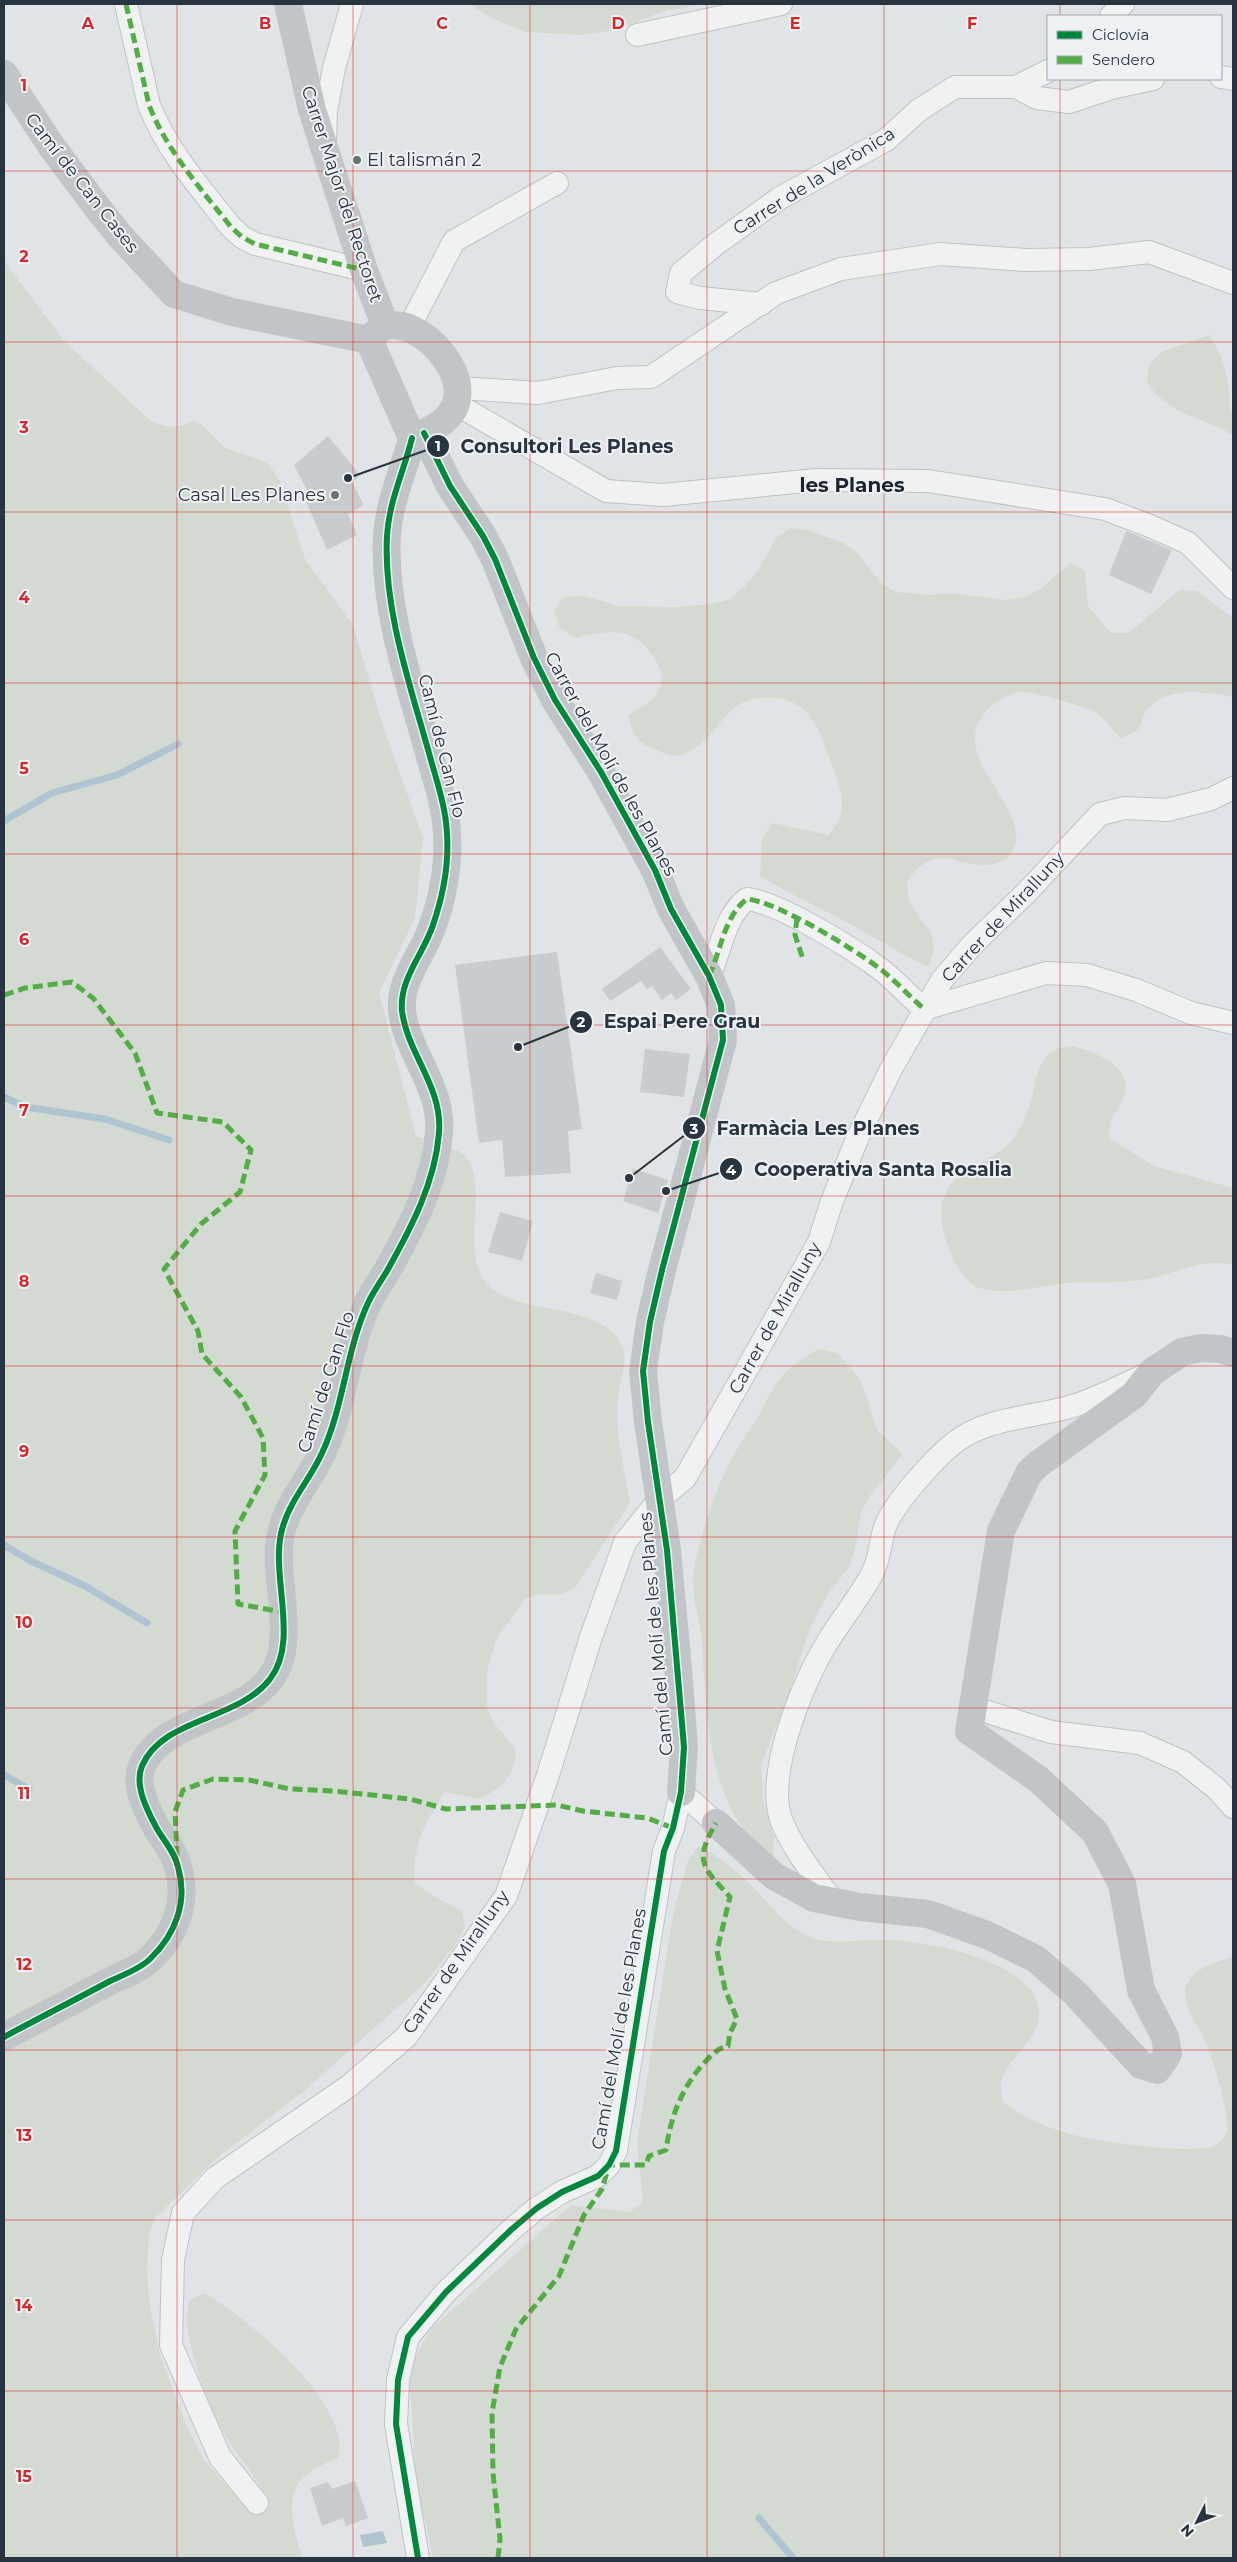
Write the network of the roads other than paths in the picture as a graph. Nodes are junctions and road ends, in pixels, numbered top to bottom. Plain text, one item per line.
1 (126, 4) edge
2 (288, 4) edge
3 (352, 4) edge
4 (781, 4) edge
5 (1123, 4) edge
6 (1112, 15) edge
7 (637, 35) dead end
8 (1047, 72) edge
9 (4, 74) edge
10 (1149, 80) edge
11 (1016, 87) junction
12 (325, 148) junction
13 (557, 183) dead end
14 (364, 270) junction
15 (1233, 283) edge
16 (760, 304) junction
17 (412, 329) junction
18 (377, 332) junction
19 (456, 396) junction
20 (418, 436) junction
21 (1233, 588) edge
22 (1233, 788) edge
23 (709, 976) junction
24 (924, 1009) junction
25 (1233, 1022) edge
26 (1233, 1353) edge
27 (1152, 1372) junction
28 (664, 1496) junction
29 (972, 1707) junction
30 (681, 1792) junction
31 (1233, 1807) edge
32 (716, 1823) joint
33 (833, 1902) junction
34 (4, 2037) edge
35 (257, 2503) dead end
36 (418, 2558) edge

1 - 14 street
2 - 12 street, Carrer Major del Rectoret
3 - 12 street
4 - 7 street
5 - 6 street
8 - 11 street, Carrer de la Verònica
9 - 18 street, Camí de Can Cases
10 - 11 street
11 - 16 street, Carrer de la Verònica
12 - 14 street, Carrer Major del Rectoret
13 - 17 street
14 - 18 street, Carrer Major del Rectoret
15 - 16 street
16 - 19 street
17 - 18 street, Camí de Can Cases
17 - 19 street
18 - 20 street, Carrer Major del Rectoret
19 - 20 street
19 - 21 street
20 - 23 street, Carrer del Molí de les Planes
20 - 34 street, Camí de Can Flo
22 - 24 street, Carrer de Miralluny
23 - 24 street
23 - 28 street, Carrer del Molí de les Planes
24 - 25 street
24 - 28 street, Carrer de Miralluny
26 - 27 street
27 - 29 street
27 - 33 street
28 - 30 street, Camí del Molí de les Planes
28 - 35 street, Carrer de Miralluny
29 - 31 street
29 - 33 street
30 - 32 street
30 - 36 street, Camí del Molí de les Planes
32 - 33 street

